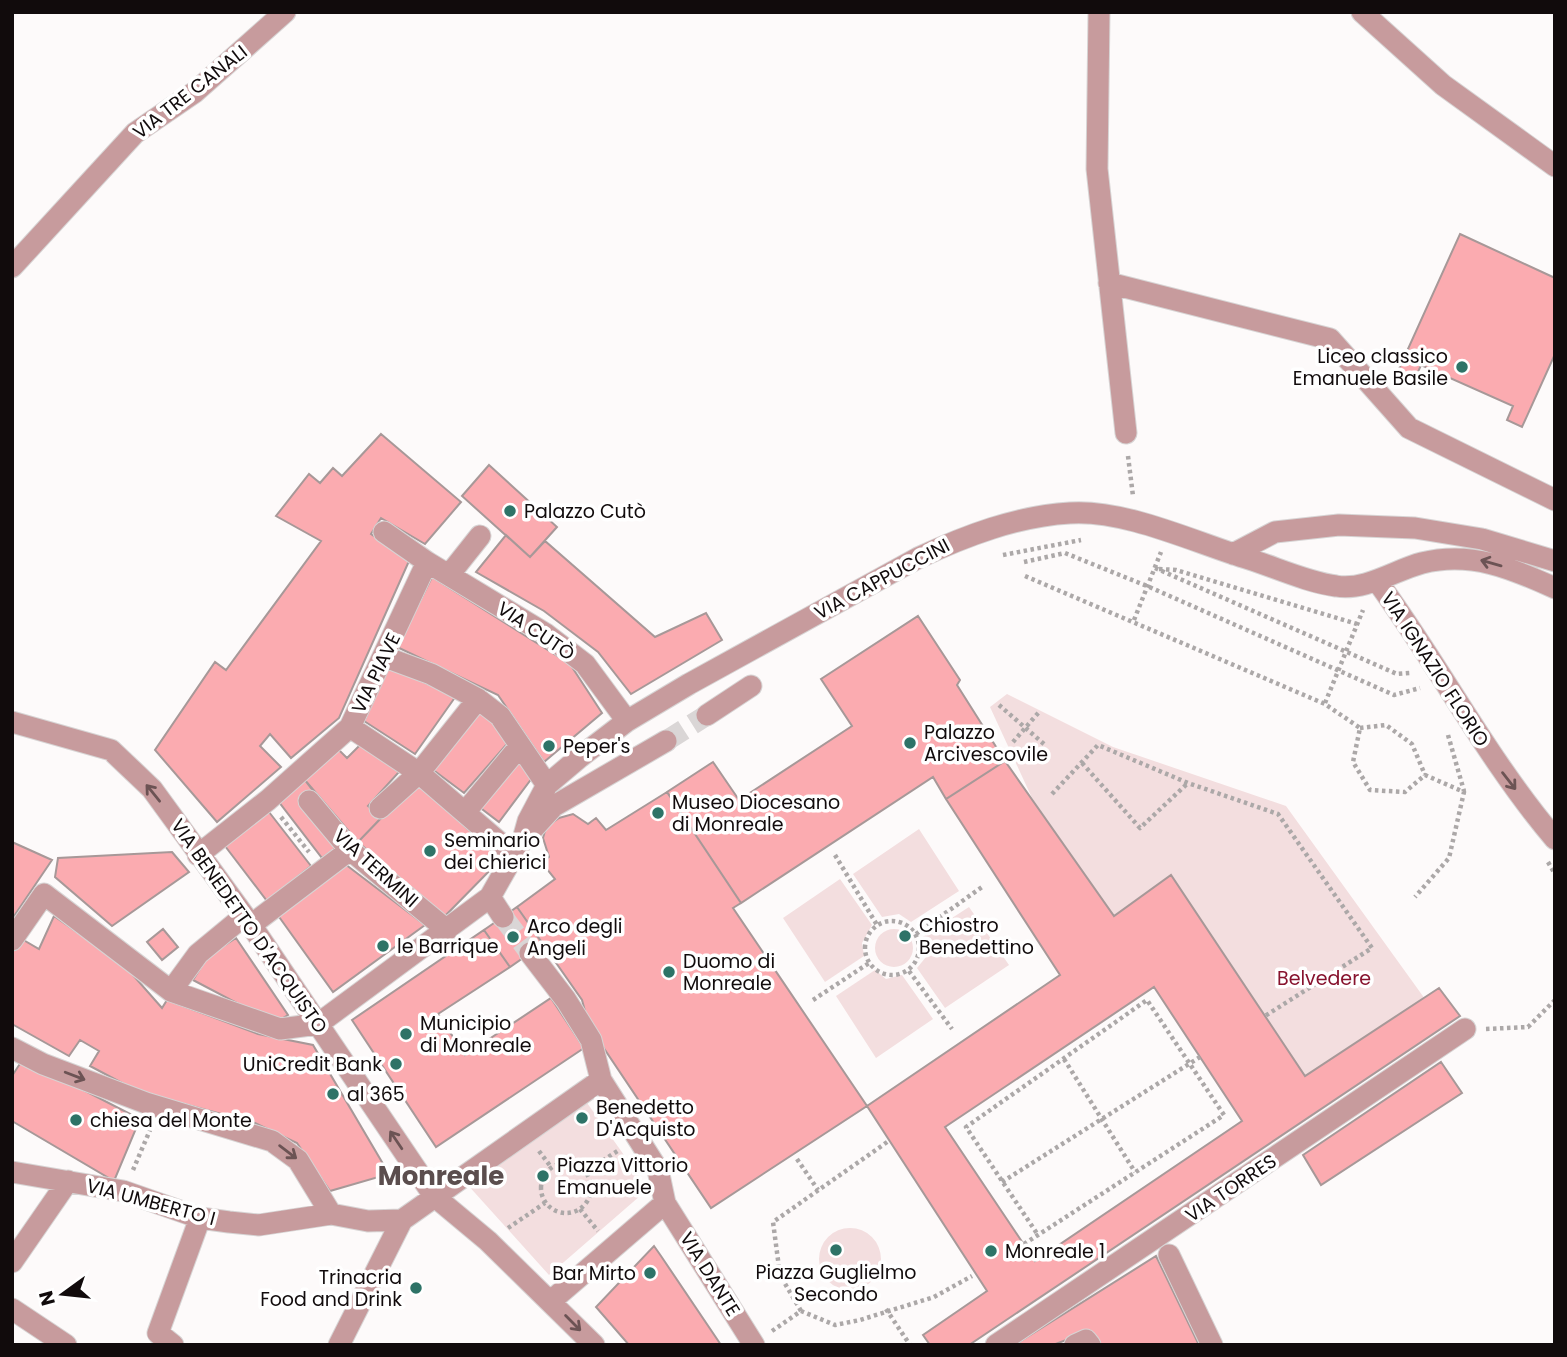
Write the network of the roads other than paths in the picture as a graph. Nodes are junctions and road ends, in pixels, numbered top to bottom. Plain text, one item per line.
1 (1099, 12) edge
2 (1362, 12) edge
3 (283, 13) edge
4 (1555, 166) edge
5 (12, 267) edge
6 (1110, 283) junction
7 (1126, 433) road end
8 (1555, 500) edge
9 (384, 533) dead end
10 (480, 536) dead end
11 (1233, 554) junction
12 (1555, 561) edge
13 (427, 562) junction
14 (449, 575) junction
15 (1377, 581) junction
16 (1555, 588) edge
17 (385, 657) junction
18 (751, 686) dead end
19 (478, 699) junction
20 (707, 715) tunnel mouth
21 (626, 721) junction
22 (12, 722) edge
23 (350, 727) junction
24 (666, 741) tunnel mouth
25 (519, 747) junction
26 (419, 773) junction
27 (547, 785) junction
28 (299, 789) junction
29 (380, 808) dead end
30 (466, 811) junction
31 (1555, 839) edge
32 (519, 847) junction
33 (350, 850) junction
34 (198, 855) junction
35 (490, 897) junction
36 (503, 917) tunnel mouth
37 (247, 920) junction
38 (447, 930) junction
39 (12, 940) edge
40 (530, 953) tunnel mouth
41 (170, 991) junction
42 (318, 1024) junction
43 (1465, 1030) road end
44 (12, 1048) edge
45 (601, 1080) junction
46 (12, 1172) edge
47 (68, 1181) junction
48 (434, 1196) junction
49 (665, 1203) junction
50 (331, 1214) junction
51 (200, 1218) junction
52 (402, 1220) junction
53 (1169, 1255) dead end
54 (12, 1262) edge
55 (551, 1301) junction
56 (12, 1309) edge
57 (165, 1339) edge
58 (63, 1343) edge
59 (753, 1344) edge
60 (339, 1345) edge
61 (594, 1345) edge
62 (996, 1345) edge
63 (1075, 1345) edge
64 (1090, 1345) edge
65 (1212, 1345) edge

1 - 6 street
2 - 4 street
3 - 5 street, VIA TRE CANALI
6 - 7 street
6 - 8 street
9 - 13 street
10 - 14 street
11 - 12 street
11 - 15 street, VIA CAPPUCCINI
11 - 21 street, VIA CAPPUCCINI
13 - 14 street, VIA CUTÒ
13 - 17 street, VIA PIAVE
14 - 21 street, VIA CUTÒ
16 -> 15 street, VIA IGNAZIO FLORIO
15 -> 31 street, VIA IGNAZIO FLORIO
17 - 19 street
17 - 23 street, VIA PIAVE
18 - 20 street
19 - 25 street
19 - 26 street
21 - 27 street, VIA CAPPUCCINI
34 -> 22 street, VIA BENEDETTO D'ACQUISTO
23 - 26 street
23 - 28 street, VIA PIAVE
24 - 32 street
25 - 27 street
25 - 30 street
26 - 29 street
26 - 30 street
27 - 32 street
28 - 33 street, VIA TERMINI
28 - 34 street, VIA PIAVE
30 - 32 street
32 - 35 street
33 - 37 street
33 - 38 street, VIA TERMINI
34 - 37 street, VIA BENEDETTO D'ACQUISTO
35 - 36 street
35 - 38 street
37 - 41 street
37 - 42 street, VIA BENEDETTO D'ACQUISTO
38 - 42 street
39 - 41 street
40 - 45 street
41 - 42 street
48 -> 42 street, VIA BENEDETTO D'ACQUISTO
43 - 62 street, VIA TORRES
44 -> 50 street
45 - 48 street
45 - 49 street
46 - 47 street, VIA UMBERTO I
47 - 51 street, VIA UMBERTO I
47 - 54 street
48 - 52 street
48 - 55 street, VIA BENEDETTO D'ACQUISTO
49 - 55 street
49 - 59 street, VIA DANTE
50 - 51 street, VIA UMBERTO I
50 - 52 street, VIA UMBERTO I
51 - 57 street
52 - 60 street
53 - 65 street
55 -> 61 street, VIA BENEDETTO D'ACQUISTO
56 - 58 street
63 - 64 street

